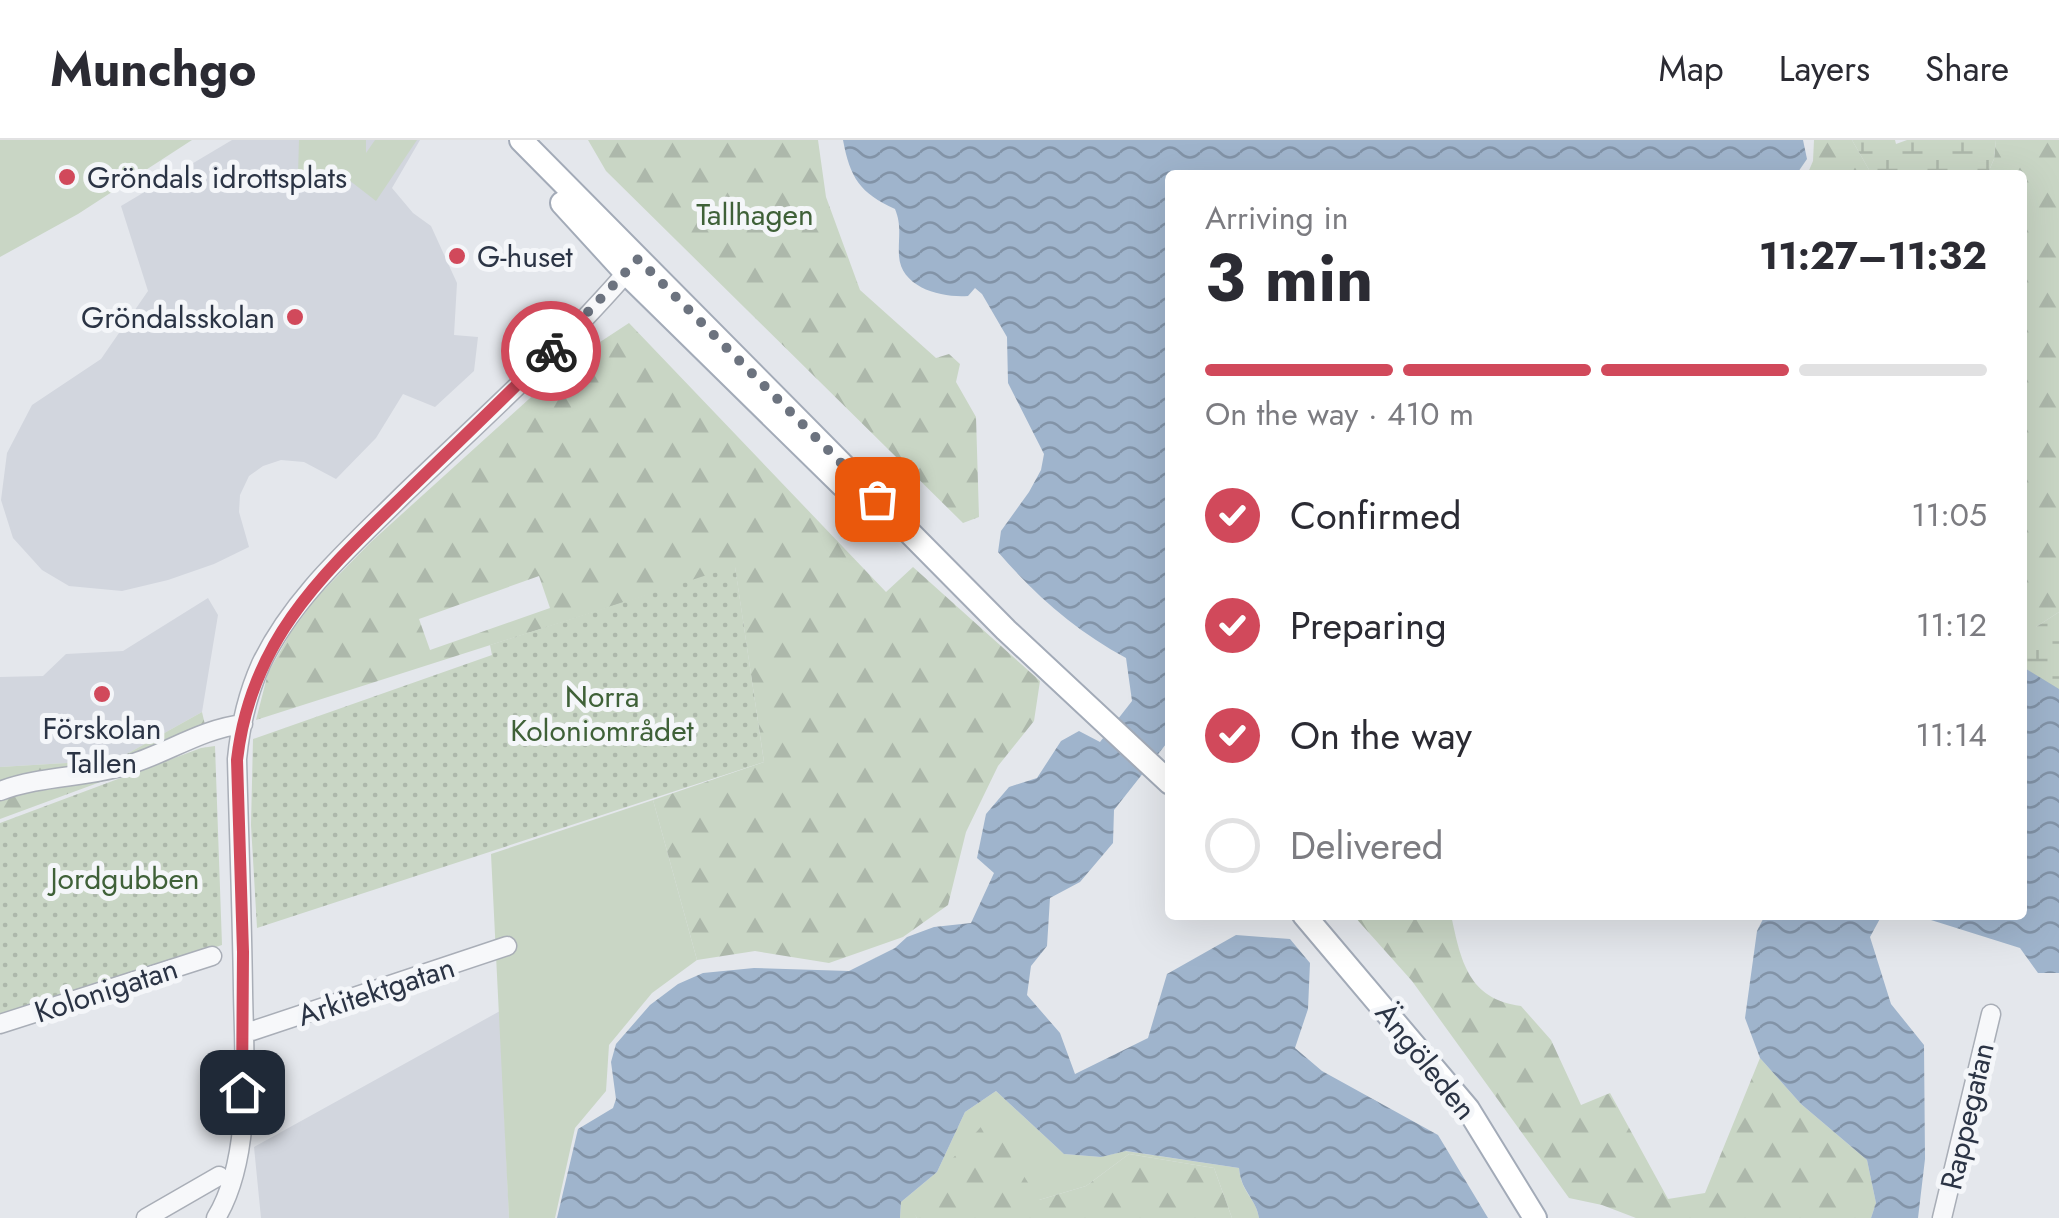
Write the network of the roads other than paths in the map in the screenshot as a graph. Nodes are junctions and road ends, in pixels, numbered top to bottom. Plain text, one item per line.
1 (503, 140) edge
2 (521, 140) edge
3 (632, 266) junction
4 (242, 724) junction
5 (1165, 778) edge
6 (0, 791) edge
7 (1308, 920) edge
8 (507, 946) dead end
9 (212, 956) dead end
10 (1991, 1014) dead end
11 (0, 1024) edge
12 (244, 1031) junction
13 (219, 1176) dead end
14 (217, 1217) edge
15 (146, 1218) edge
16 (1535, 1218) edge
17 (1942, 1218) edge

1 - 3 main road
2 - 3 main road
3 - 4 street
3 - 5 main road
4 - 6 street
4 - 12 street
7 - 16 main road, Ängöleden
8 - 12 street, Arkitektgatan
9 - 11 street, Kolonigatan
10 - 17 street, Rappegatan
12 - 14 street
13 - 15 street

